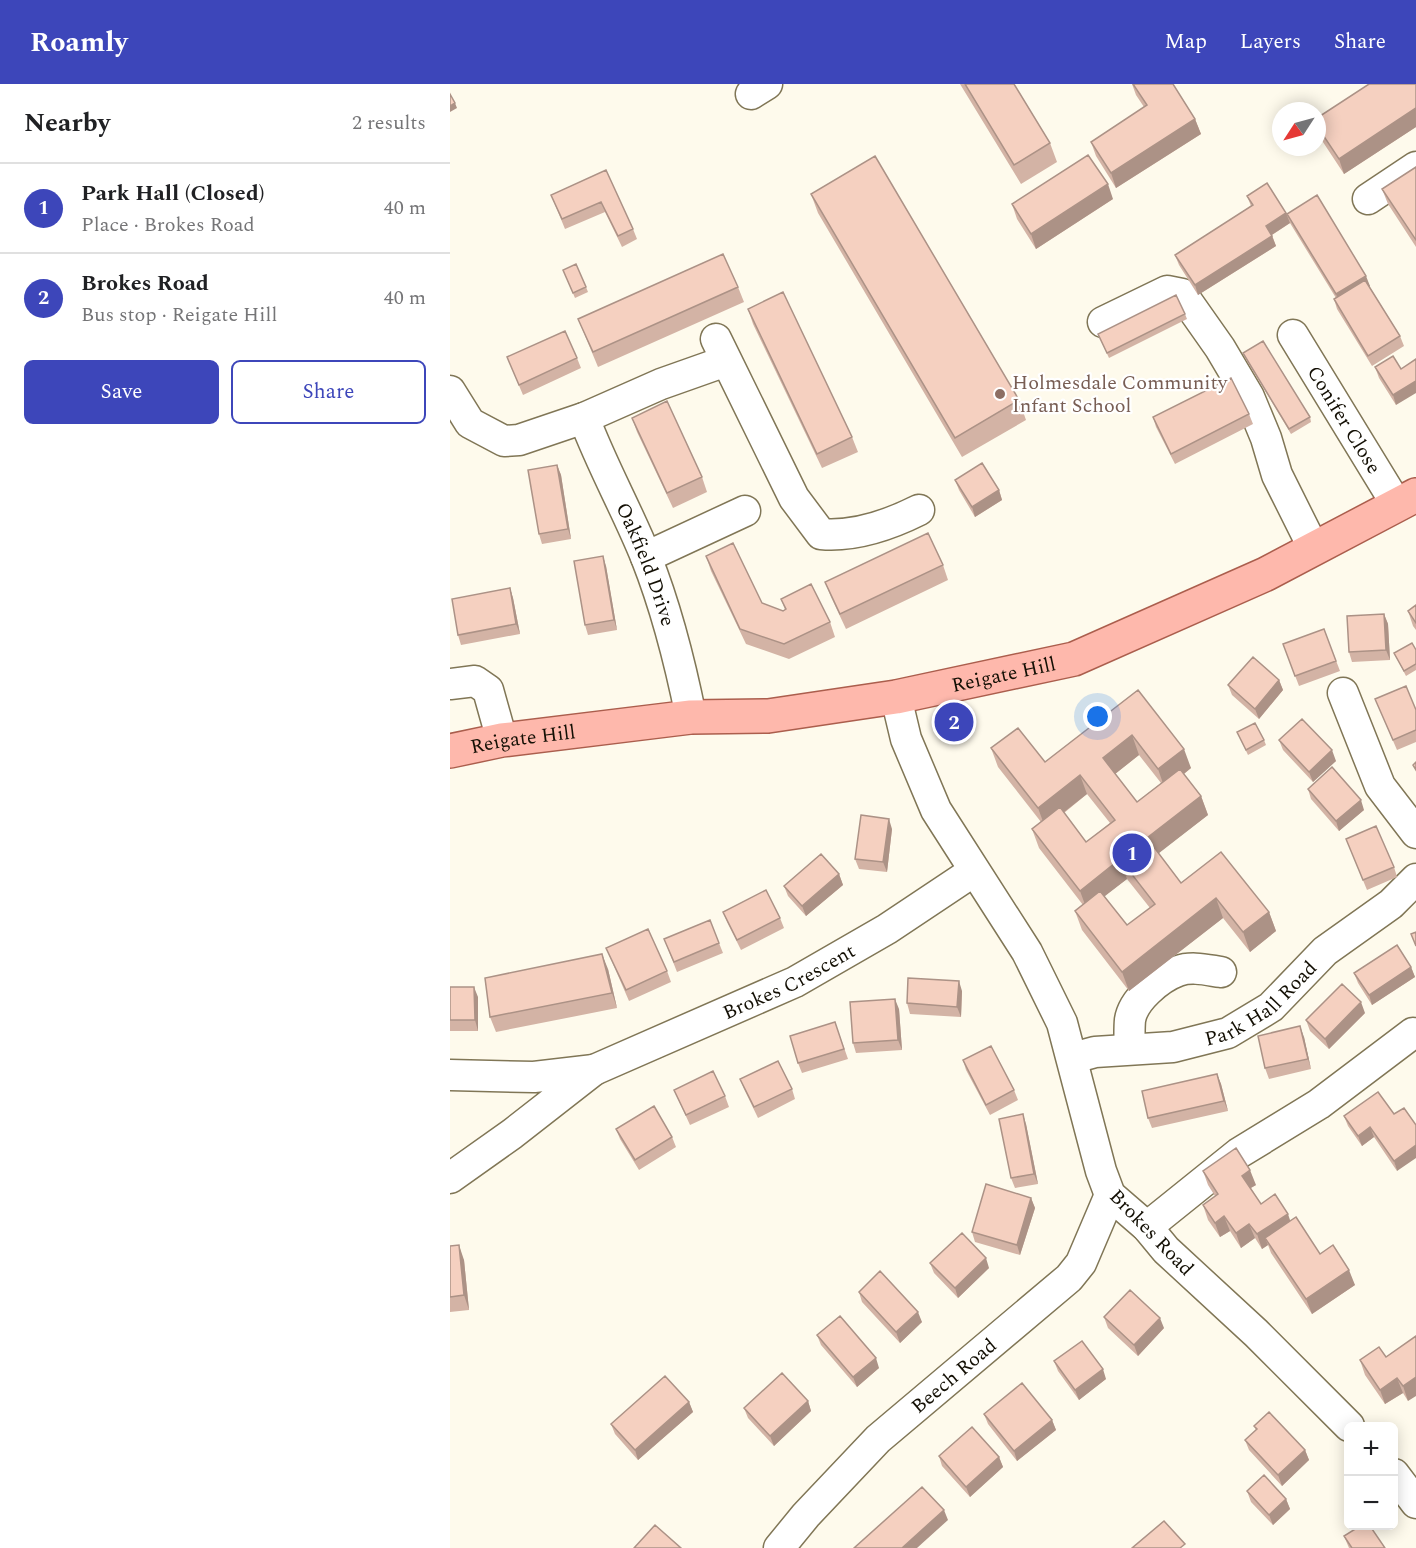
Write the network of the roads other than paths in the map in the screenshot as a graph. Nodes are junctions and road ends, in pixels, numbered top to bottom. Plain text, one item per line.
1 (1416, 167) edge
2 (1368, 199) dead end
3 (1103, 322) dead end
4 (1293, 335) dead end
5 (450, 391) edge
6 (584, 418) junction
7 (1407, 500) edge
8 (919, 510) dead end
9 (745, 511) dead end
10 (1314, 549) junction
11 (646, 557) junction
12 (450, 684) edge
13 (1343, 693) dead end
14 (896, 697) junction
15 (691, 717) junction
16 (502, 740) junction
17 (450, 751) edge
18 (1416, 833) edge
19 (974, 871) junction
20 (1416, 879) edge
21 (1221, 972) dead end
22 (1413, 1033) dead end
23 (1130, 1049) junction
24 (1072, 1058) junction
25 (594, 1070) junction
26 (450, 1075) edge
27 (450, 1178) edge
28 (1110, 1195) junction
29 (1147, 1227) junction
30 (1345, 1422) edge
31 (779, 1548) edge

1 - 2 street
3 - 10 street
4 - 7 street, Conifer Close
5 - 6 street
6 - 8 street
6 - 11 street, Oakfield Drive
7 - 10 main road, Reigate Hill
9 - 11 street
10 - 14 main road, Reigate Hill
11 - 15 street, Oakfield Drive
12 - 16 street
13 - 18 street
14 - 15 main road, Reigate Hill
14 - 19 street, Brokes Road
15 - 16 main road, Reigate Hill
16 - 17 main road, Reigate Hill
19 - 24 street, Brokes Road
19 - 25 street, Brokes Crescent
20 - 23 street, Park Hall Road
21 - 23 street
22 - 29 street
23 - 24 street, Park Hall Road
24 - 28 street, Brokes Road
25 - 26 street, Brokes Crescent
25 - 27 street, Brokes Crescent
28 - 29 street, Brokes Road
28 - 31 street, Beech Road
29 - 30 street, Brokes Road

